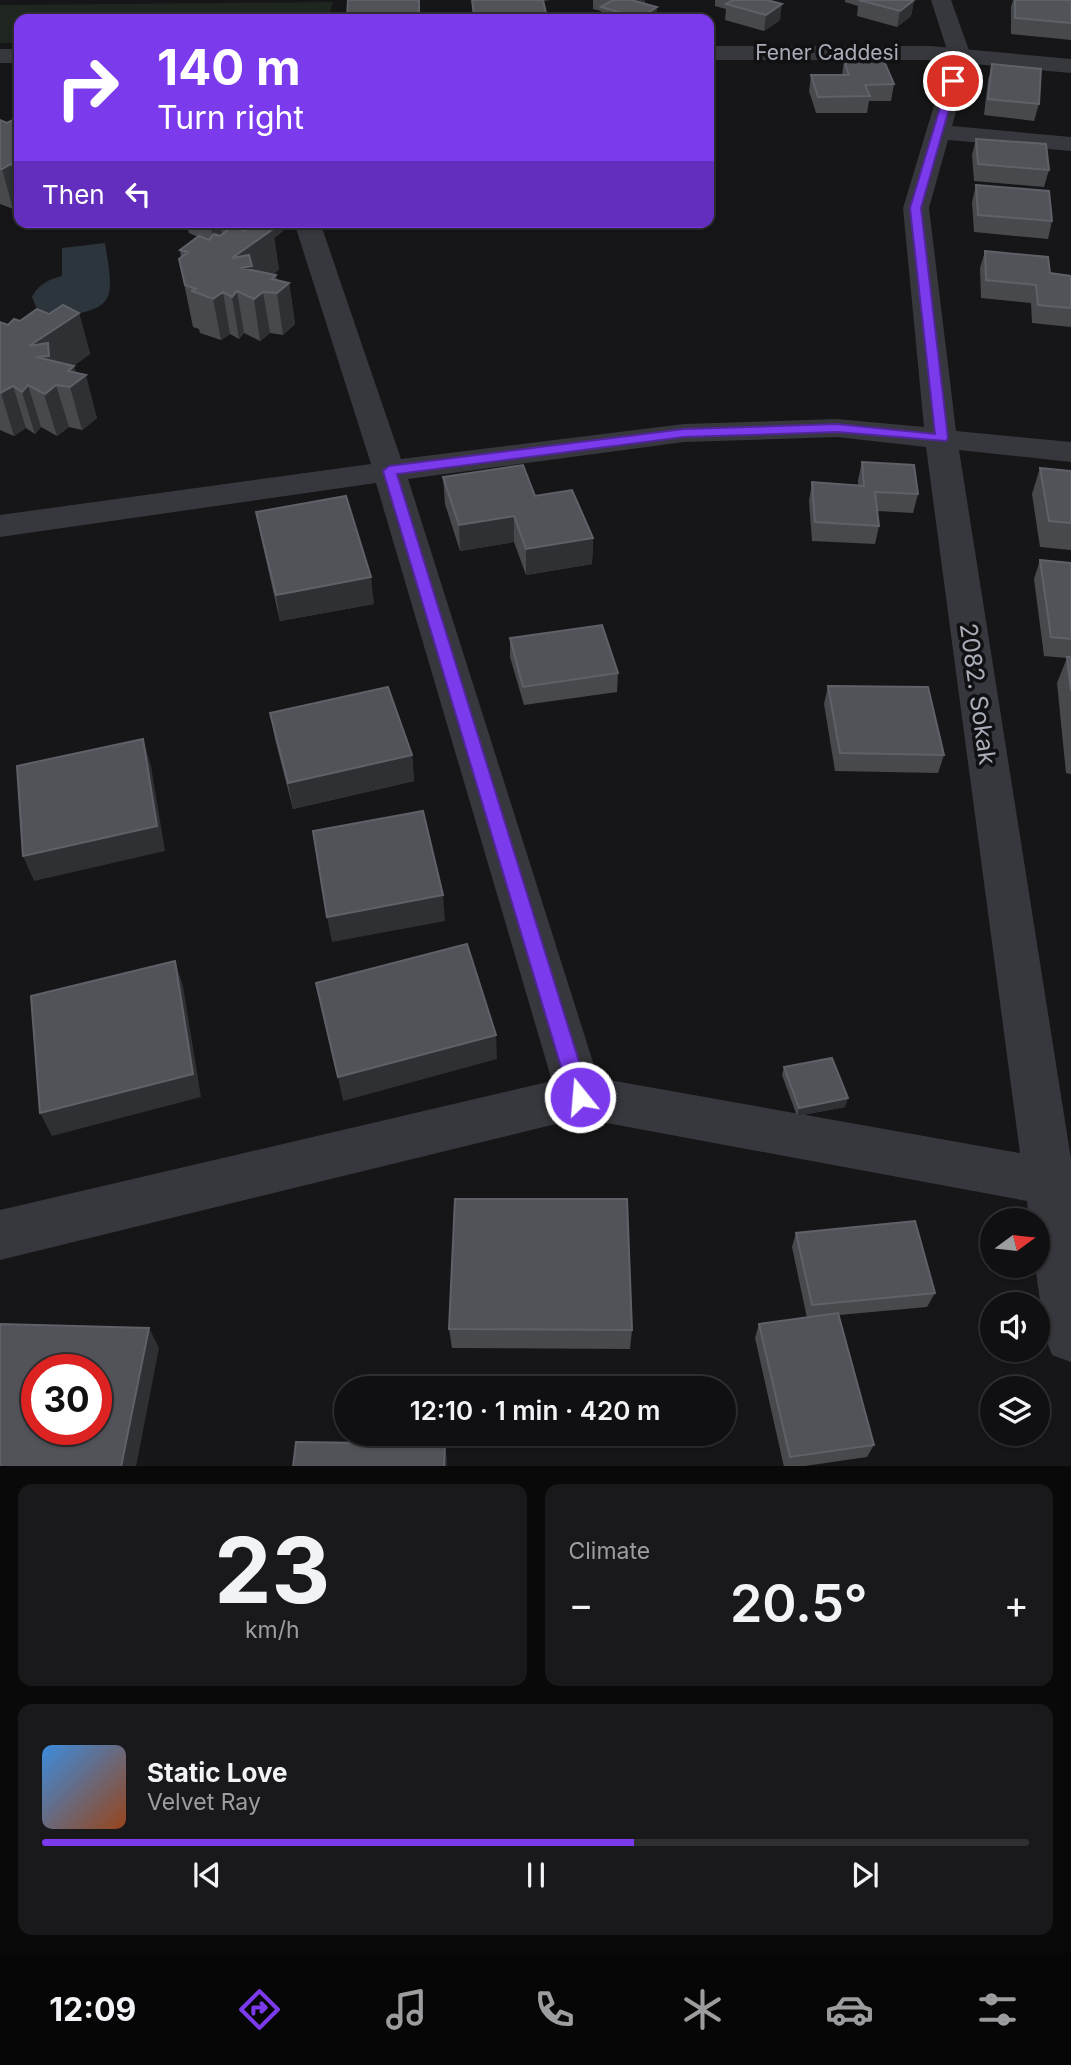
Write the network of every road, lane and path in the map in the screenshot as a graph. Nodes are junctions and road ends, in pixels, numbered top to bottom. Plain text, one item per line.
1 (941, 0) edge
2 (714, 53) edge
3 (960, 56) junction
4 (1071, 66) edge
5 (939, 132) junction
6 (1071, 144) edge
7 (309, 228) edge
8 (942, 438) junction
9 (1071, 452) edge
10 (389, 471) junction
11 (0, 526) edge
12 (580, 1097) junction
13 (1059, 1182) edge
14 (0, 1235) edge
15 (1071, 1336) edge

1 - 3 street
2 - 3 street, Fener Caddesi
3 - 4 street, Fener Caddesi
3 - 5 street, 2082. Sokak
5 - 6 street
5 - 8 street, 2082. Sokak
7 - 10 street
8 - 9 street
8 - 10 street
8 - 13 street, 2082. Sokak
10 - 11 street
10 - 12 street
12 - 13 street
12 - 14 street
13 - 15 street, 2082. Sokak

